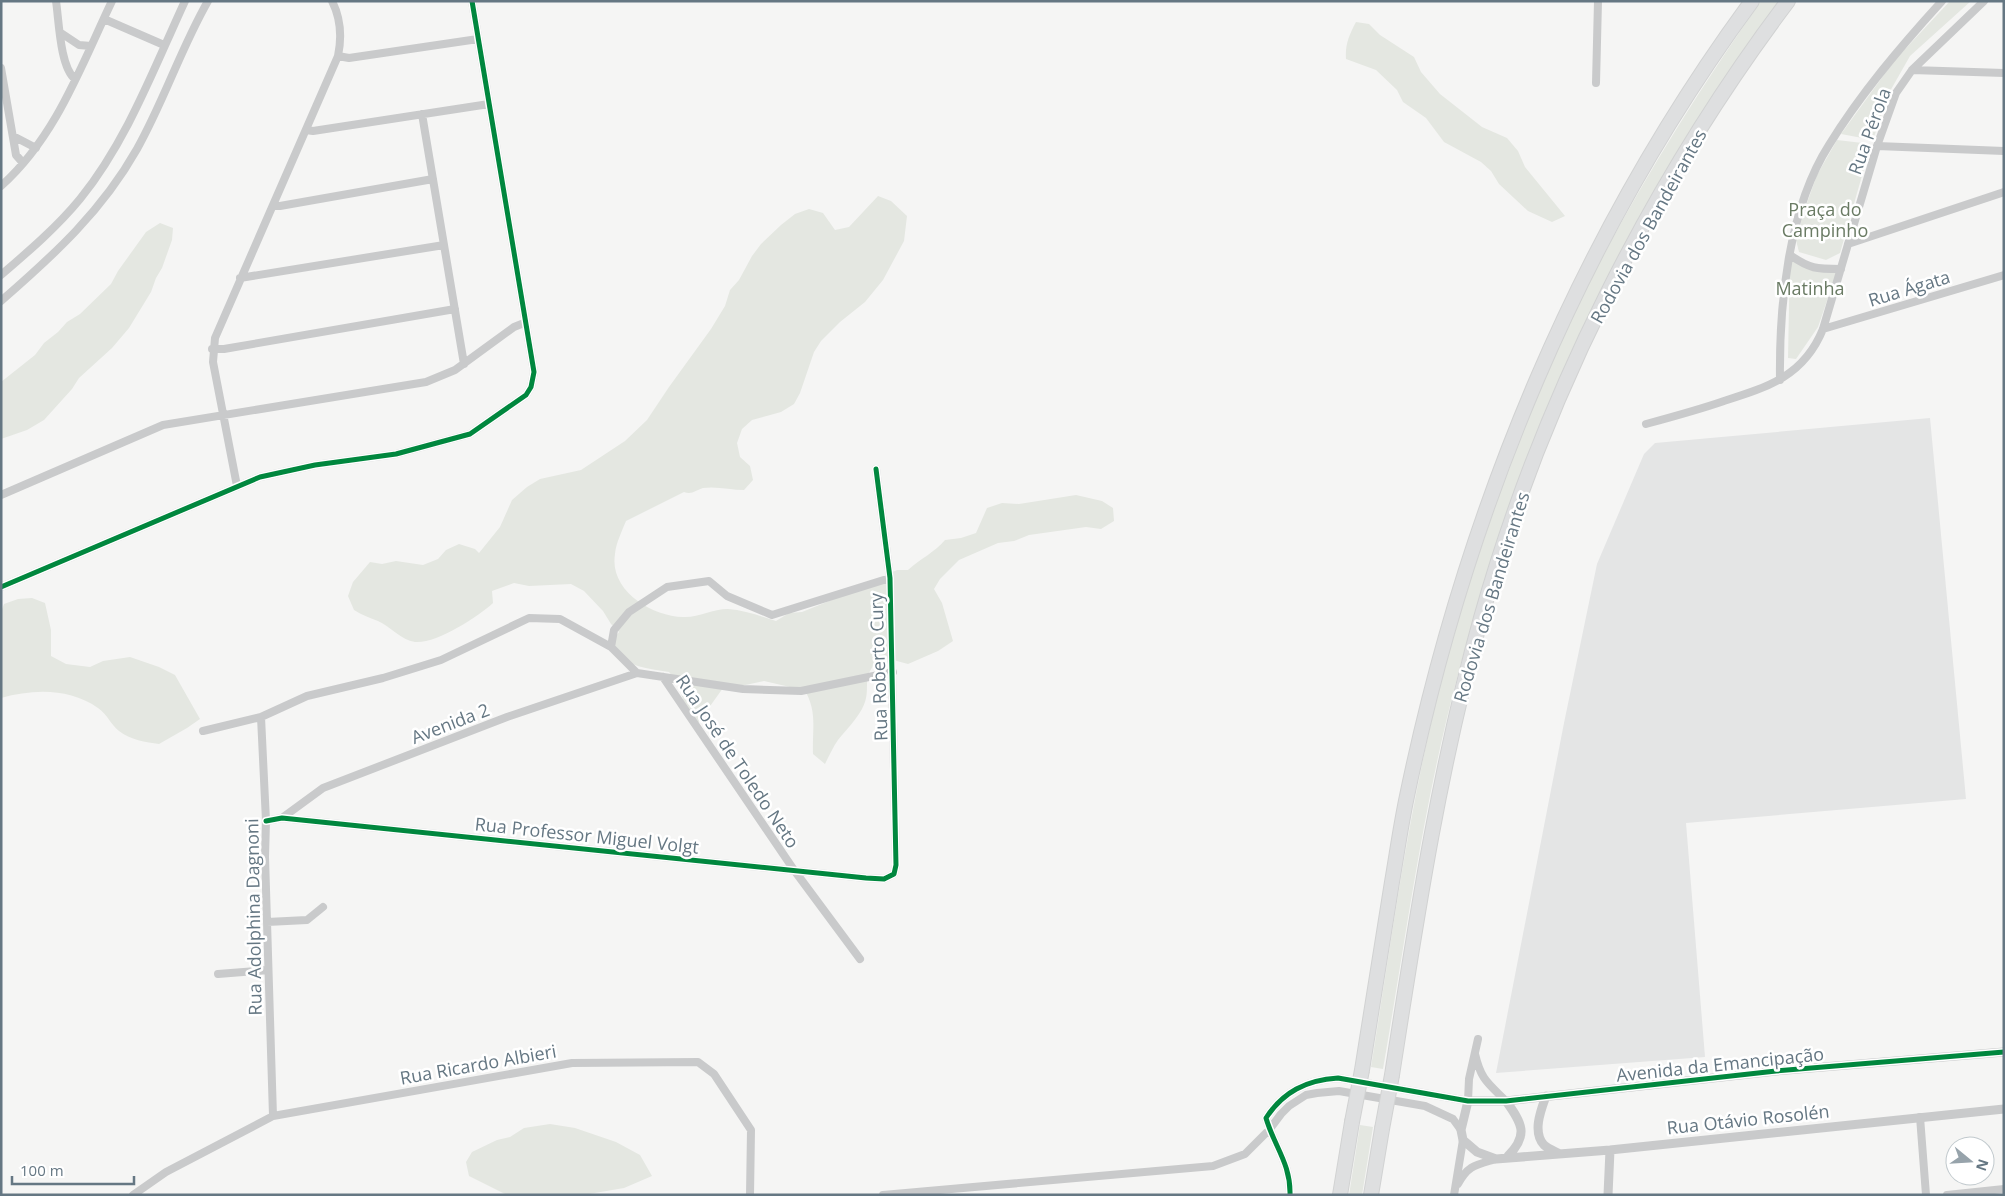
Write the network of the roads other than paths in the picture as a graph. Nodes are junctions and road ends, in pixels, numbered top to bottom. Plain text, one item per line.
1 (56, 1) edge
2 (112, 1) edge
3 (185, 1) edge
4 (208, 1) edge
5 (332, 1) edge
6 (472, 1) edge
7 (1598, 1) edge
8 (1752, 1) edge
9 (1788, 1) edge
10 (1942, 1) edge
11 (1984, 1) edge
12 (104, 20) junction
13 (61, 33) junction
14 (478, 39) junction
15 (164, 45) junction
16 (91, 46) junction
17 (338, 56) junction
18 (1, 68) edge
19 (1912, 70) junction
20 (2004, 72) edge
21 (75, 79) junction
22 (1596, 83) dead end
23 (489, 104) junction
24 (422, 114) junction
25 (306, 130) junction
26 (13, 136) junction
27 (1877, 146) junction
28 (36, 148) junction
29 (2004, 151) edge
30 (23, 164) junction
31 (433, 179) junction
32 (1, 186) edge
33 (2004, 192) edge
34 (273, 206) junction
35 (1848, 244) junction
36 (444, 245) junction
37 (1790, 255) junction
38 (1840, 269) junction
39 (1, 275) edge
40 (2004, 275) edge
41 (240, 278) junction
42 (1, 301) edge
43 (455, 309) junction
44 (524, 323) junction
45 (1823, 329) junction
46 (212, 349) junction
47 (464, 364) junction
48 (1780, 380) junction
49 (223, 414) junction
50 (1646, 424) dead end
51 (876, 469) dead end
52 (237, 486) junction
53 (1, 495) edge
54 (890, 578) junction
55 (1, 588) edge
56 (611, 647) junction
57 (893, 672) junction
58 (637, 673) junction
59 (663, 677) junction
60 (261, 717) junction
61 (203, 731) dead end
62 (282, 818) junction
63 (266, 821) junction
64 (896, 865) joint
65 (794, 870) junction
66 (323, 907) dead end
67 (267, 922) junction
68 (860, 959) dead end
69 (268, 970) junction
70 (218, 974) dead end
71 (1478, 1038) dead end
72 (2004, 1052) edge
73 (1475, 1053) junction
74 (1546, 1096) junction
75 (1468, 1101) junction
76 (1506, 1101) junction
77 (2004, 1109) edge
78 (273, 1116) junction
79 (1920, 1117) junction
80 (1270, 1130) junction
81 (1462, 1135) junction
82 (1610, 1150) junction
83 (1558, 1153) junction
84 (1508, 1156) junction
85 (1496, 1159) junction
86 (2004, 1189) edge
87 (1455, 1193) edge
88 (133, 1195) edge
89 (750, 1195) edge
90 (884, 1195) edge
91 (1290, 1195) edge
92 (1340, 1195) edge
93 (1371, 1195) edge
94 (1608, 1195) edge
95 (1926, 1195) edge
96 (1947, 1195) edge

1 - 13 street
2 - 12 street
3 - 15 street
4 - 42 street
5 - 17 street
6 - 14 street
7 - 22 street
8 - 92 highway, Rodovia dos Bandeirantes, bridge
9 - 93 highway, Rodovia dos Bandeirantes, bridge
10 - 37 street
11 - 19 street, Rua Pérola
12 - 15 street
12 - 16 street
13 - 16 street
13 - 21 street
14 - 17 street
14 - 23 street
15 - 39 street
16 - 21 street
17 - 25 street
18 - 26 street
19 - 20 street
19 - 27 street, Rua Pérola
21 - 28 street
23 - 24 street
23 - 44 street
24 - 25 street
24 - 31 street
25 - 34 street
26 - 28 street
26 - 30 street
27 - 29 street
27 - 35 street, Rua Pérola
28 - 30 street
30 - 32 street
31 - 34 street
31 - 36 street
33 - 35 street
34 - 41 street
35 - 38 street, Rua Pérola
36 - 41 street
36 - 43 street
37 - 38 street
37 - 48 street
38 - 45 street, Rua Pérola
40 - 45 street, Rua Ágata
41 - 46 street
43 - 46 street
43 - 47 street
44 - 47 street
44 - 52 street
45 - 48 street, Rua Pérola
46 - 49 street
47 - 49 street
48 - 50 street, Rua Pérola
49 - 52 street
49 - 53 street
51 - 54 street, Rua Roberto Cury
52 - 55 street
54 - 56 street
54 - 57 street, Rua Roberto Cury
56 - 58 street
56 - 60 street
57 - 59 street
57 - 64 street, Rua Roberto Cury
58 - 59 street
58 - 62 street, Avenida 2
59 - 65 street, Rua José de Toledo Neto
60 - 61 street
60 - 63 street, Rua Adolphina Dagnoni
62 - 63 street, Rua Professor Miguel Volgt
62 - 65 street, Rua Professor Miguel Volgt
63 - 67 street, Rua Adolphina Dagnoni
64 - 65 street, Rua Professor Miguel Volgt
65 - 68 street, Rua José de Toledo Neto
66 - 67 street
67 - 69 street, Rua Adolphina Dagnoni
69 - 70 street
69 - 78 street, Rua Adolphina Dagnoni
71 - 73 street
72 - 74 street, Avenida da Emancipação
73 - 75 street
73 - 76 street
74 - 76 street, Avenida da Emancipação
74 - 83 street
75 - 76 street, Avenida da Emancipação
75 - 80 street
75 - 81 street
76 - 84 street
77 - 79 street, Rua Otávio Rosolén
78 - 88 street, Rua Ricardo Albieri
78 - 89 street, Rua Ricardo Albieri
79 - 82 street, Rua Otávio Rosolén
79 - 95 street
80 - 81 street
80 - 90 street
80 - 91 street
81 - 85 street
81 - 87 street
82 - 83 street, Rua Otávio Rosolén
82 - 94 street
83 - 84 street, Rua Otávio Rosolén
84 - 85 street, Rua Otávio Rosolén
85 - 87 street
86 - 96 street

